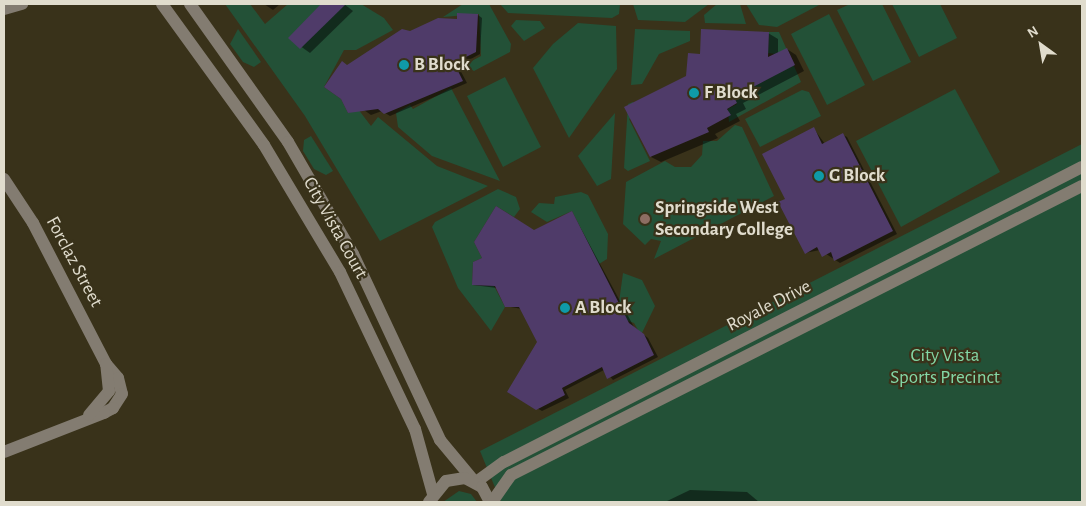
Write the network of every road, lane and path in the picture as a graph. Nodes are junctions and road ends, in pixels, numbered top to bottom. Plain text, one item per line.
1 (22, 4) edge
2 (162, 4) edge
3 (190, 4) edge
4 (4, 9) edge
5 (1082, 167) edge
6 (4, 179) edge
7 (1082, 186) edge
8 (4, 452) edge
9 (475, 482) junction
10 (431, 498) edge
11 (491, 502) edge

1 - 4 street
2 - 10 street, City Vista Court
3 - 9 street, City Vista Court
5 - 9 street, Royale Drive
6 - 8 street, Forclaz Street
7 - 11 street, Royale Drive
9 - 10 street
9 - 11 street, City Vista Court

